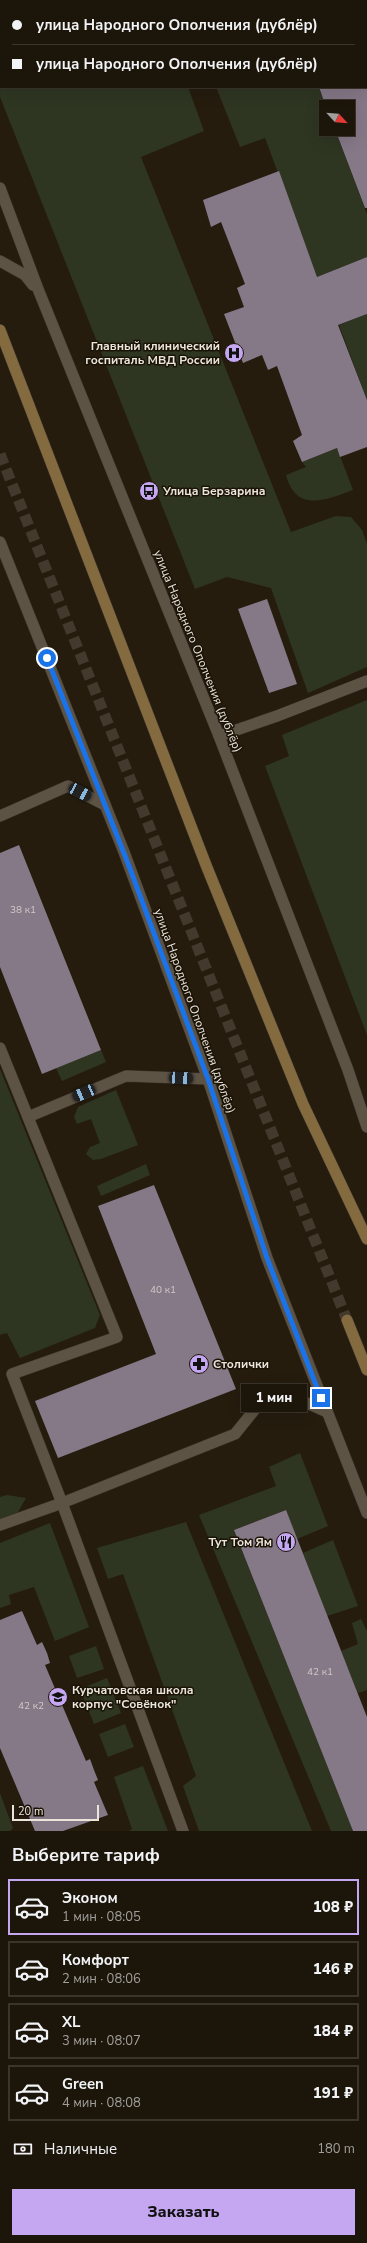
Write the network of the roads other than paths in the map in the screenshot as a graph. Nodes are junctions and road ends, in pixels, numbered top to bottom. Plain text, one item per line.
1 (0, 188) edge
2 (0, 262) edge
3 (38, 289) junction
4 (0, 330) edge
5 (0, 542) edge
6 (367, 681) edge
7 (219, 736) junction
8 (105, 805) junction
9 (0, 816) edge
10 (0, 1048) edge
11 (208, 1079) junction
12 (28, 1117) junction
13 (367, 1127) edge
14 (367, 1239) edge
15 (347, 1320) tunnel mouth
16 (367, 1370) edge
17 (327, 1412) junction
18 (62, 1503) junction
19 (367, 1513) edge
20 (0, 1525) edge
21 (183, 1831) edge

1 - 3 street, улица Народного Ополчения (дублёр)
2 - 3 street
3 - 7 street, улица Народного Ополчения (дублёр)
4 - 14 main road
5 - 8 street, улица Народного Ополчения (дублёр)
6 - 7 street
7 - 13 street, улица Народного Ополчения (дублёр)
8 - 9 street
8 - 11 street, улица Народного Ополчения (дублёр)
10 - 12 street
11 - 12 street
11 - 17 street, улица Народного Ополчения (дублёр)
12 - 18 street
15 - 16 main road
17 - 18 street
17 - 19 street, улица Народного Ополчения (дублёр)
18 - 20 street
18 - 21 street

